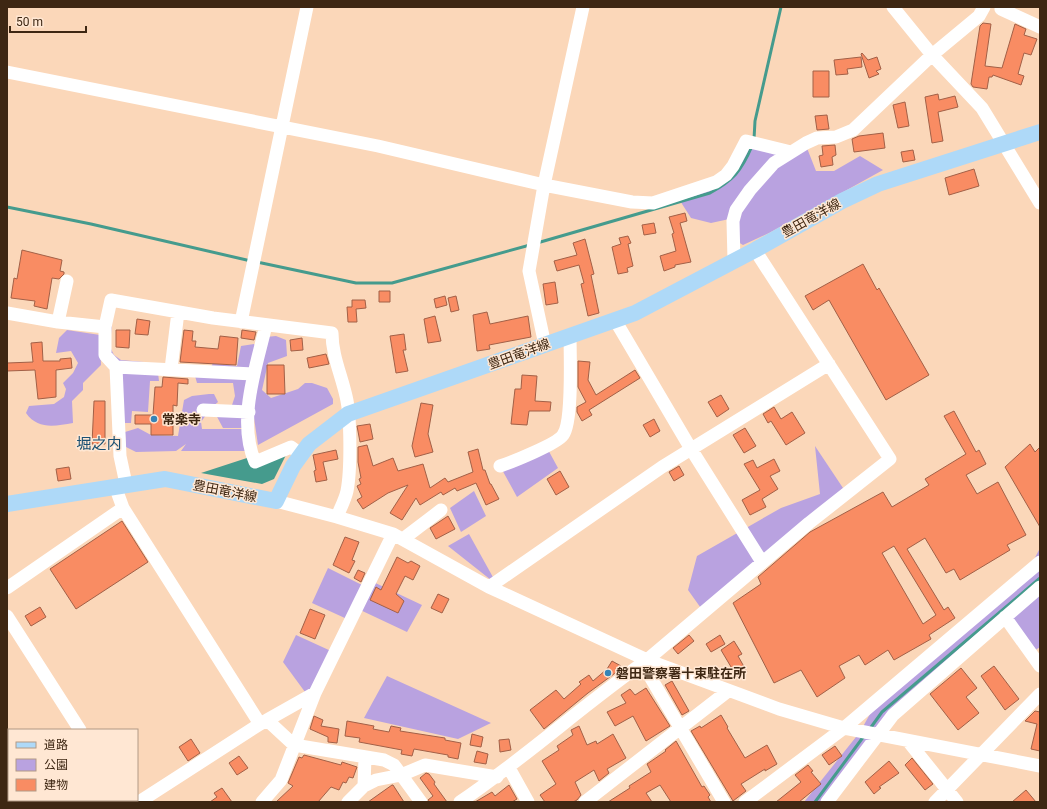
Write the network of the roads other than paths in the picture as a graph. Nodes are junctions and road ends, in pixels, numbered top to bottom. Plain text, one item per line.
1 (307, 7) edge
2 (583, 7) edge
3 (893, 7) edge
4 (984, 7) edge
5 (1016, 7) edge
6 (997, 8) edge
7 (1040, 27) edge
8 (932, 55) junction
9 (7, 72) edge
10 (282, 127) junction
11 (1040, 132) edge
12 (1003, 143) junction
13 (791, 152) junction
14 (544, 185) junction
15 (1040, 203) edge
16 (755, 250) junction
17 (734, 260) junction
18 (67, 281) dead end
19 (178, 312) junction
20 (7, 313) edge
21 (615, 320) junction
22 (58, 322) junction
23 (241, 322) junction
24 (266, 325) junction
25 (105, 327) junction
26 (570, 335) junction
27 (545, 345) junction
28 (829, 364) junction
29 (116, 367) junction
30 (171, 369) junction
31 (253, 374) junction
32 (203, 410) dead end
33 (249, 412) junction
34 (348, 414) junction
35 (691, 449) junction
36 (302, 455) junction
37 (500, 466) dead end
38 (121, 485) junction
39 (276, 501) junction
40 (7, 504) edge
41 (123, 508) junction
42 (442, 510) dead end
43 (337, 517) junction
44 (398, 536) junction
45 (762, 562) junction
46 (1040, 562) edge
47 (489, 586) junction
48 (1040, 587) edge
49 (7, 588) edge
50 (7, 616) edge
51 (1005, 617) junction
52 (1038, 658) edge
53 (644, 661) junction
54 (728, 691) junction
55 (315, 693) junction
56 (1040, 694) edge
57 (264, 722) junction
58 (681, 728) junction
59 (844, 728) junction
60 (79, 729) edge
61 (879, 735) junction
62 (908, 741) junction
63 (294, 745) junction
64 (981, 755) junction
65 (365, 757) junction
66 (1040, 766) edge
67 (509, 768) junction
68 (401, 775) junction
69 (497, 778) junction
70 (364, 786) junction
71 (947, 790) junction
72 (748, 801) edge
73 (139, 802) edge
74 (262, 802) edge
75 (348, 802) edge
76 (421, 802) edge
77 (460, 802) edge
78 (528, 802) edge
79 (585, 802) edge
80 (724, 802) edge
81 (827, 802) edge
82 (935, 802) edge
83 (957, 802) edge

1 - 10 street
2 - 14 street
3 - 8 street
4 - 8 street
5 - 6 street
6 - 7 street
8 - 12 street
8 - 13 street
9 - 10 street
10 - 14 street
10 - 23 street
11 - 12 main road, 豊田竜洋線
12 - 15 street
12 - 16 main road, 豊田竜洋線
13 - 14 street
13 - 17 street
14 - 27 street
16 - 17 main road, 豊田竜洋線
16 - 28 street
17 - 21 main road, 豊田竜洋線
18 - 22 street
19 - 23 street
19 - 25 street
19 - 30 street
20 - 22 street
21 - 26 main road, 豊田竜洋線
21 - 35 street
22 - 25 street
23 - 24 street
24 - 31 street
24 - 34 street
25 - 29 street
26 - 27 main road, 豊田竜洋線
26 - 37 street
27 - 34 main road, 豊田竜洋線
28 - 35 street
28 - 45 street
29 - 30 street
29 - 38 street
30 - 31 street
31 - 33 street
32 - 33 street
33 - 36 street
34 - 36 main road, 豊田竜洋線
34 - 43 street
35 - 45 street
35 - 47 street
36 - 39 main road, 豊田竜洋線
38 - 39 main road, 豊田竜洋線
38 - 40 main road, 豊田竜洋線
38 - 41 street
39 - 43 street
41 - 49 street
41 - 57 street
42 - 44 street
43 - 44 street
44 - 47 street
44 - 55 street
45 - 53 street
46 - 59 street
47 - 53 street
48 - 51 street
50 - 60 street
51 - 52 street
51 - 61 street
53 - 54 street
53 - 58 street
53 - 67 street
54 - 58 street
54 - 59 street
55 - 57 street
55 - 63 street
56 - 64 street
57 - 63 street
57 - 73 street
58 - 79 street
58 - 80 street
59 - 61 street
59 - 72 street
61 - 62 street
61 - 81 street
62 - 64 street
62 - 71 street
63 - 65 street
63 - 74 street
64 - 66 street
64 - 71 street
65 - 68 street
65 - 70 street
67 - 69 street
67 - 78 street
68 - 69 street
68 - 70 street
68 - 76 street
69 - 77 street
70 - 75 street
71 - 82 street
71 - 83 street

